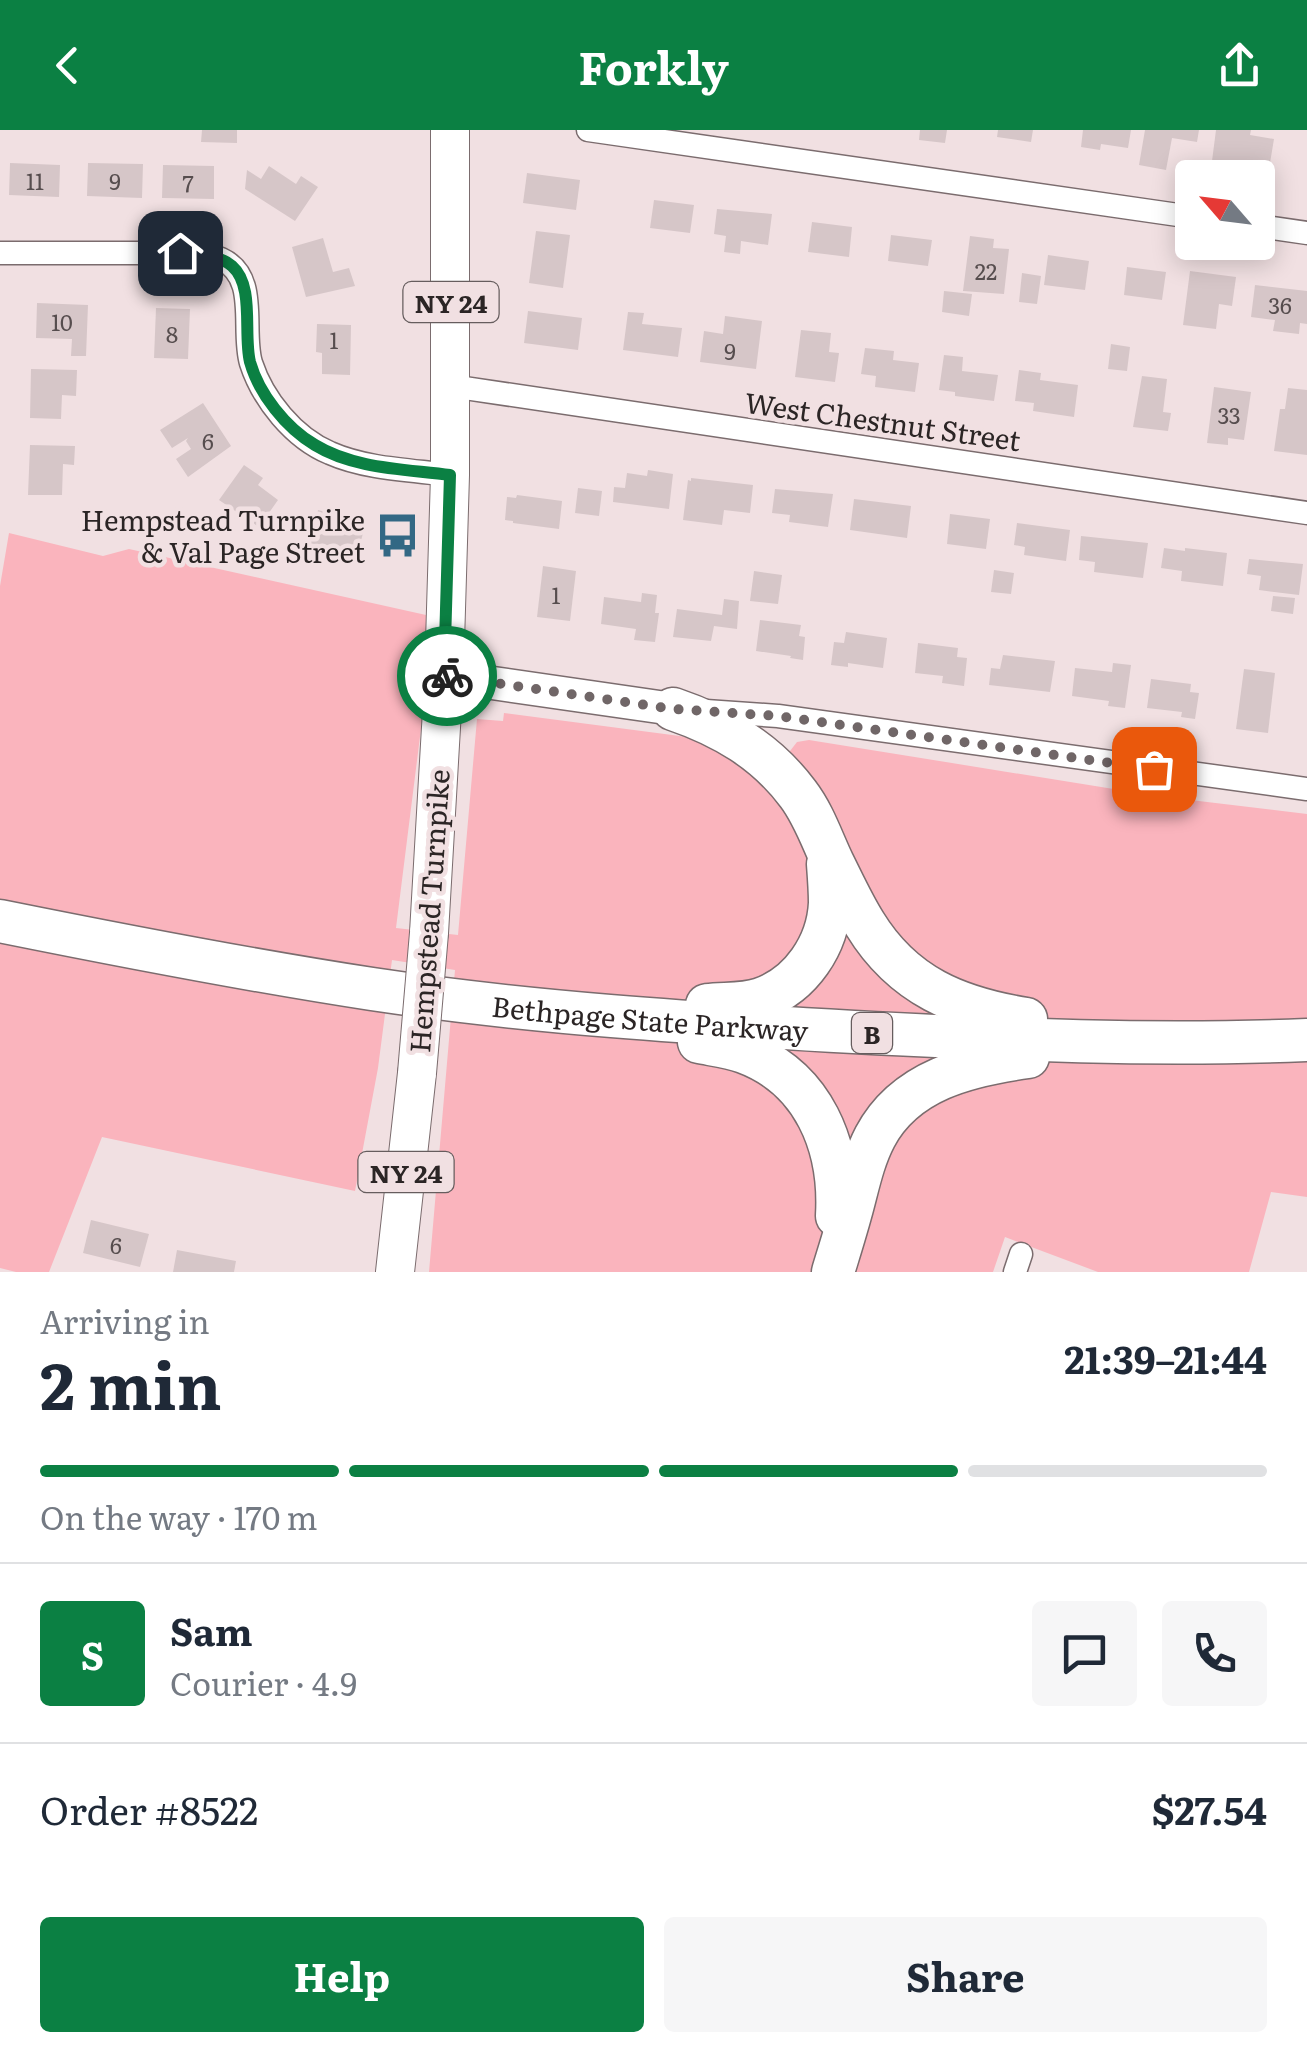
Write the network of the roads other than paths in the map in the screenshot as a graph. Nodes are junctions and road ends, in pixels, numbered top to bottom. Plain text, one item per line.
1 (450, 130) edge
2 (588, 130) edge
3 (1175, 215) edge
4 (1275, 228) edge
5 (1307, 233) edge
6 (0, 253) edge
7 (450, 386) junction
8 (450, 475) junction
9 (1307, 513) edge
10 (444, 676) junction
11 (673, 709) junction
12 (1307, 789) edge
13 (827, 852) junction
14 (0, 921) edge
15 (592, 1015) junction
16 (1307, 1040) edge
17 (1152, 1041) junction
18 (395, 1272) edge
19 (833, 1272) edge

1 - 7 main road, Hempstead Turnpike / NY 24
2 - 3 street
4 - 5 street
6 - 8 street
7 - 8 main road, Hempstead Turnpike / NY 24
7 - 9 street, West Chestnut Street
8 - 10 main road, Hempstead Turnpike / NY 24
10 - 11 street
10 - 18 main road, Hempstead Turnpike / NY 24, bridge
11 - 12 street
11 - 13 highway
13 - 15 highway
13 - 17 highway
14 - 15 highway, Bethpage State Parkway / B
15 - 17 highway, Bethpage State Parkway / B
15 - 19 highway
16 - 17 highway, Bethpage State Parkway / B
17 - 19 highway

